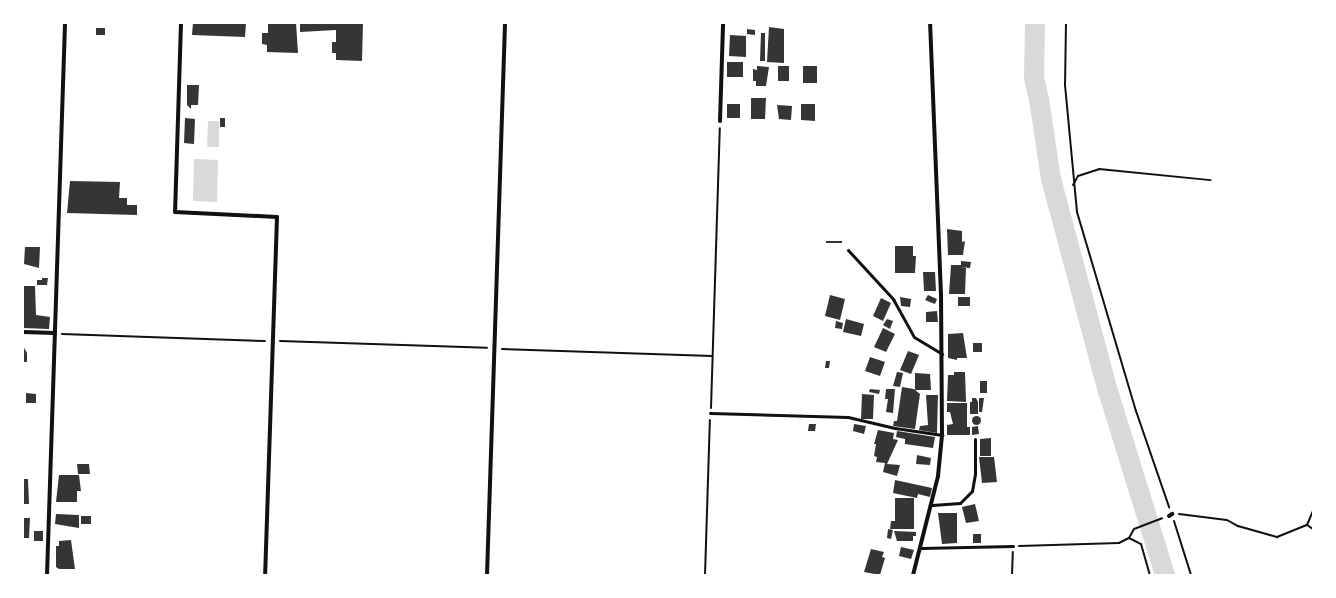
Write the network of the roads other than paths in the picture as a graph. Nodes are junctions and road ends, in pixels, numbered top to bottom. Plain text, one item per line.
1 (65, 23) edge
2 (181, 23) edge
3 (505, 23) edge
4 (723, 23) edge
5 (930, 23) edge
6 (720, 121) road end
7 (848, 250) dead end
8 (23, 332) edge
9 (55, 333) junction
10 (942, 354) junction
11 (710, 413) road end
12 (942, 435) junction
13 (974, 439) dead end
14 (932, 505) junction
15 (1013, 546) road end
16 (921, 548) junction
17 (47, 575) edge
18 (265, 575) edge
19 (487, 575) edge
20 (913, 575) edge

1 - 9 street
2 - 18 street
3 - 19 street
4 - 6 street
5 - 10 street
7 - 10 lane
8 - 9 street
9 - 17 street
10 - 12 street
11 - 12 lane
12 - 14 street
13 - 14 lane
14 - 16 street
15 - 16 lane
16 - 20 street

